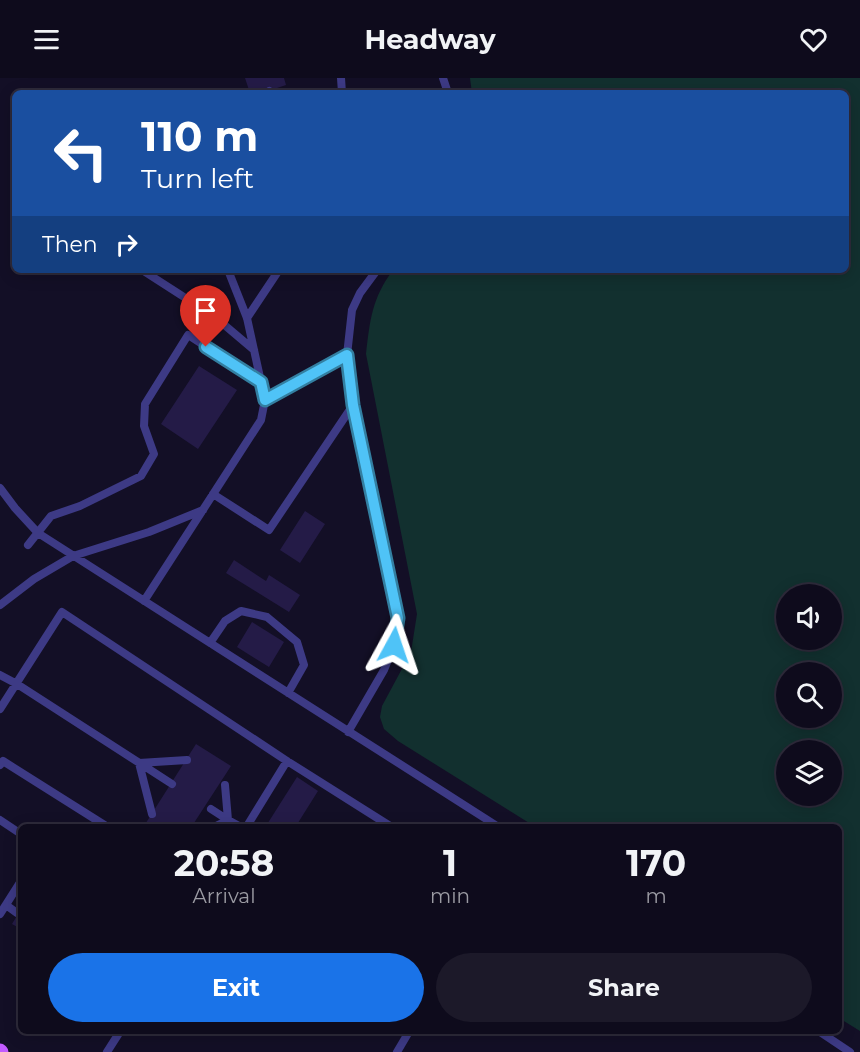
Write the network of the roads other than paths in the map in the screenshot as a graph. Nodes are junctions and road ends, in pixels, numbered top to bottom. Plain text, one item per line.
1 (147, 273) edge
2 (229, 273) edge
3 (277, 273) edge
4 (375, 273) edge
5 (247, 318) junction
6 (254, 350) junction
7 (347, 355) junction
8 (261, 382) junction
9 (265, 400) junction
10 (353, 405) junction
11 (0, 488) edge
12 (213, 494) junction
13 (203, 510) junction
14 (38, 533) junction
15 (28, 545) dead end
16 (73, 555) junction
17 (144, 601) junction
18 (0, 605) edge
19 (210, 643) junction
20 (0, 675) edge
21 (17, 684) junction
22 (288, 693) junction
23 (0, 709) edge
24 (348, 732) junction
25 (187, 760) dead end
26 (287, 761) junction
27 (140, 763) junction
28 (0, 765) edge
29 (171, 784) dead end
30 (225, 785) dead end
31 (211, 809) dead end
32 (152, 814) dead end
33 (0, 820) edge
34 (228, 820) junction
35 (103, 824) edge
36 (220, 824) edge
37 (235, 824) edge
38 (248, 824) edge
39 (387, 824) edge
40 (494, 824) edge
41 (18, 832) edge
42 (18, 886) edge
43 (6, 905) junction
44 (17, 913) dead end
45 (0, 914) edge
46 (118, 1034) edge
47 (408, 1034) edge
48 (823, 1034) edge
49 (107, 1052) edge
50 (397, 1052) edge
51 (850, 1052) edge

1 - 6 lane
2 - 5 lane
3 - 5 lane
4 - 7 lane
5 - 6 lane
6 - 8 lane
7 - 9 lane
7 - 10 lane
8 - 9 lane
8 - 14 lane
9 - 12 lane
10 - 12 lane
10 - 24 lane
11 - 14 lane
12 - 13 lane
13 - 16 lane
13 - 17 lane
14 - 15 lane
14 - 16 lane
16 - 17 lane
16 - 18 lane
17 - 19 lane
19 - 22 lane
19 - 22 lane
20 - 21 lane
21 - 23 lane
21 - 26 lane
21 - 27 lane
22 - 24 lane
24 - 40 lane
25 - 27 lane
26 - 38 lane
26 - 39 lane
27 - 29 lane
27 - 32 lane
28 - 35 lane
30 - 34 lane
31 - 34 lane
33 - 41 lane
34 - 36 lane
34 - 37 lane
42 - 43 lane
43 - 44 lane
43 - 45 lane
46 - 49 lane
47 - 50 lane
48 - 51 lane

